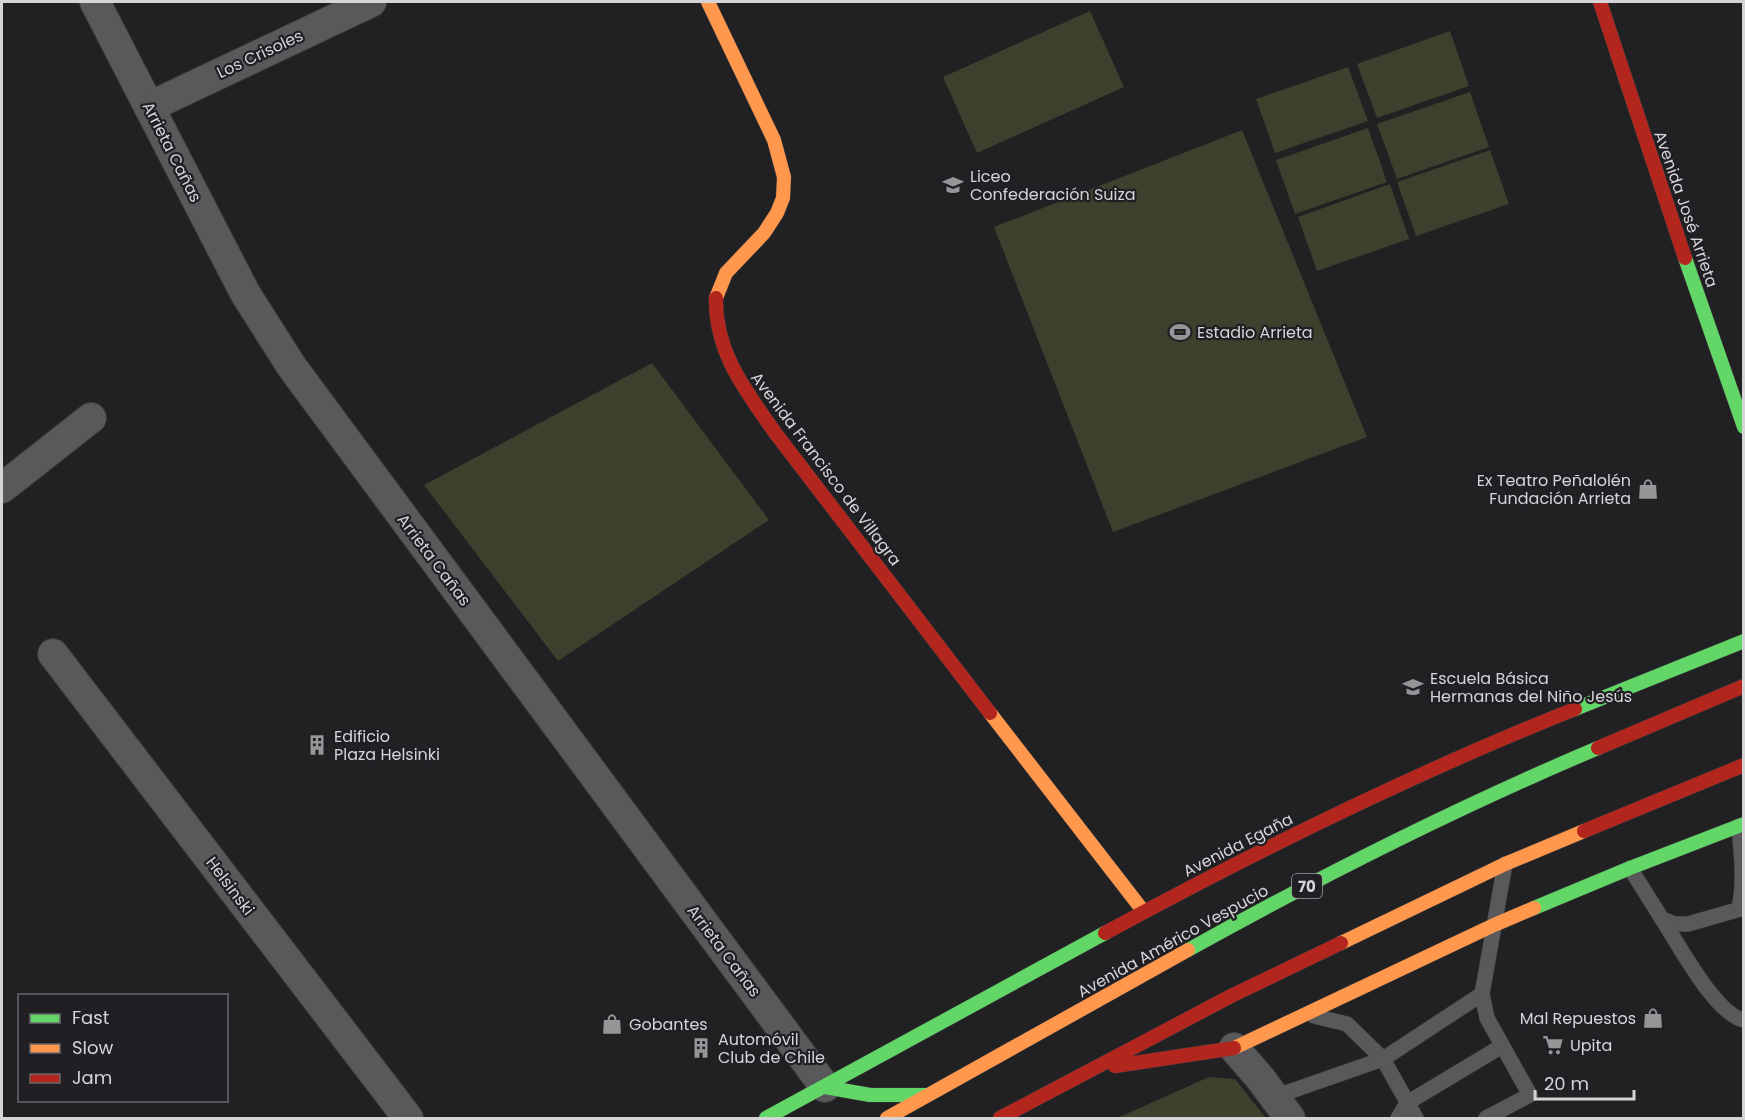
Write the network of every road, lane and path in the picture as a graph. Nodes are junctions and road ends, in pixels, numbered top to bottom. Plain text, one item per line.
1 (95, 2) edge
2 (371, 2) edge
3 (708, 2) edge
4 (1600, 2) edge
5 (149, 107) junction
6 (91, 418) dead end
7 (1743, 427) edge
8 (2, 488) edge
9 (1743, 641) edge
10 (53, 654) dead end
11 (1743, 686) edge
12 (1743, 765) edge
13 (1741, 825) edge
14 (1505, 864) junction
15 (1630, 868) junction
16 (1741, 908) edge
17 (1144, 912) junction
18 (1662, 919) junction
19 (1494, 924) junction
20 (1482, 994) junction
21 (1308, 1014) junction
22 (1743, 1020) edge
23 (1502, 1046) junction
24 (1234, 1048) junction
25 (1383, 1059) junction
26 (1089, 1070) junction
27 (825, 1087) junction
28 (930, 1095) junction
29 (1407, 1103) junction
30 (1282, 1108) edge
31 (408, 1119) edge
32 (766, 1119) edge
33 (887, 1119) edge
34 (1000, 1119) edge
35 (1398, 1119) edge
36 (1416, 1119) edge
37 (1486, 1119) edge

1 - 5 street, Arrieta Cañas
2 - 5 street, Los Crisoles
3 - 17 street, Avenida Francisco de Villagra
4 - 7 street, Avenida José Arrieta
5 - 27 street, Arrieta Cañas
6 - 8 street
9 - 17 street, Avenida Egaña
10 - 31 street, Helsinski
11 - 28 street, Avenida Américo Vespucio / 70
12 - 14 street
13 - 15 street
13 - 16 lane
14 - 19 lane
14 - 26 street
15 - 18 lane
15 - 19 street
16 - 18 lane
17 - 27 street, Avenida Egaña
18 - 22 lane
19 - 20 lane
19 - 21 street
20 - 23 lane
20 - 25 lane
21 - 24 street
21 - 25 lane
23 - 29 lane
23 - 37 lane
24 - 26 street
24 - 30 street
25 - 29 lane
25 - 30 lane
26 - 34 street
27 - 28 street
27 - 32 street, Avenida Egaña
28 - 33 street, Avenida Américo Vespucio / 70
29 - 35 lane
29 - 36 lane

